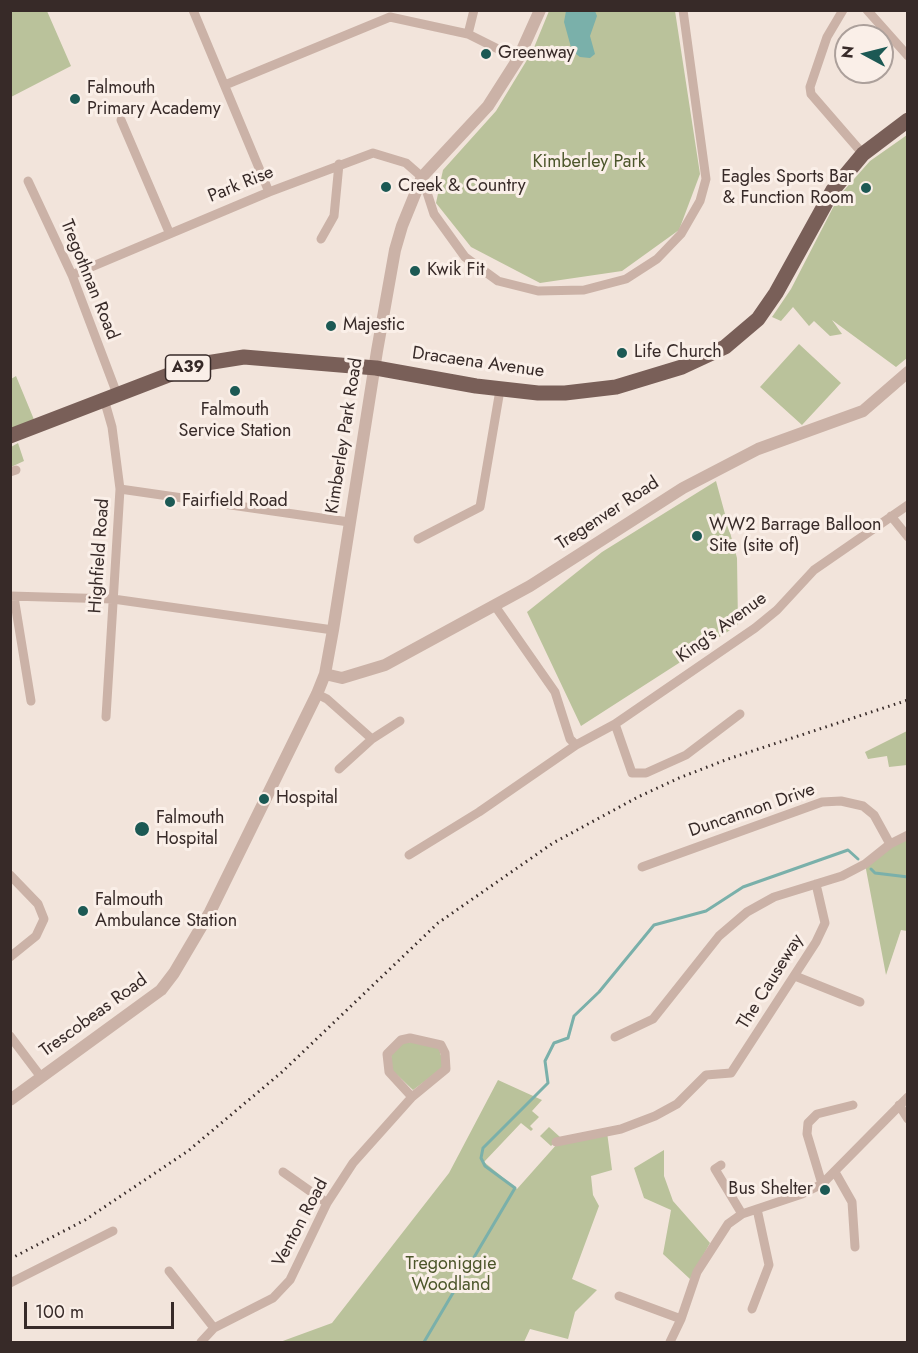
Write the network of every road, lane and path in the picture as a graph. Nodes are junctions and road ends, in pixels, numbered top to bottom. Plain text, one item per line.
1 (193, 10) edge
2 (474, 10) edge
3 (540, 10) edge
4 (683, 10) edge
5 (843, 10) edge
6 (867, 10) edge
7 (386, 14) edge
8 (468, 34) junction
9 (908, 56) edge
10 (518, 59) junction
11 (225, 85) junction
12 (121, 120) dead end
13 (908, 120) edge
14 (863, 153) junction
15 (339, 164) junction
16 (422, 177) junction
17 (28, 181) dead end
18 (268, 192) junction
19 (169, 232) junction
20 (321, 239) dead end
21 (72, 275) junction
22 (376, 368) junction
23 (908, 372) edge
24 (500, 390) junction
25 (110, 397) junction
26 (10, 436) edge
27 (120, 489) junction
28 (908, 505) edge
29 (891, 516) junction
30 (349, 522) junction
31 (908, 537) edge
32 (418, 538) dead end
33 (12, 597) edge
34 (113, 599) junction
35 (495, 606) junction
36 (333, 630) junction
37 (325, 674) junction
38 (318, 694) junction
39 (31, 701) dead end
40 (740, 714) dead end
41 (106, 717) dead end
42 (400, 721) dead end
43 (615, 724) junction
44 (372, 739) junction
45 (576, 745) junction
46 (339, 770) dead end
47 (908, 836) edge
48 (890, 844) junction
49 (409, 855) dead end
50 (642, 867) dead end
51 (10, 875) edge
52 (816, 884) junction
53 (10, 957) edge
54 (795, 976) junction
55 (860, 1002) dead end
56 (10, 1036) edge
57 (615, 1037) dead end
58 (41, 1077) junction
59 (412, 1097) junction
60 (908, 1097) edge
61 (10, 1100) edge
62 (853, 1105) dead end
63 (899, 1105) junction
64 (908, 1119) edge
65 (556, 1142) dead end
66 (721, 1165) dead end
67 (283, 1172) dead end
68 (835, 1172) junction
69 (822, 1184) junction
70 (327, 1203) junction
71 (757, 1209) junction
72 (742, 1214) junction
73 (113, 1231) dead end
74 (855, 1247) dead end
75 (169, 1271) dead end
76 (10, 1283) edge
77 (619, 1296) dead end
78 (752, 1309) dead end
79 (681, 1320) junction
80 (214, 1328) junction
81 (201, 1342) edge
82 (670, 1342) edge

1 - 11 street
2 - 8 street
3 - 10 street, Kimberley Park Road
4 - 16 street
5 - 14 street
6 - 9 street
7 - 8 street
7 - 11 street
8 - 10 street
10 - 16 street, Kimberley Park Road
11 - 18 street
12 - 19 street
13 - 14 main road, Dracaena Avenue / A39
14 - 24 main road, Dracaena Avenue / A39
15 - 16 street, Park Rise
15 - 18 street, Park Rise
15 - 20 street
16 - 22 street, Kimberley Park Road
17 - 21 street, Tregothnan Road
18 - 19 street, Park Rise
19 - 21 street, Park Rise
21 - 25 street, Tregothnan Road
22 - 24 main road, Dracaena Avenue / A39
22 - 25 main road, Dracaena Avenue / A39
22 - 30 street, Kimberley Park Road
23 - 35 street, Tregenver Road
24 - 32 street
25 - 26 main road, Dracaena Avenue / A39
25 - 27 street, Highfield Road
27 - 30 street
27 - 34 street, Highfield Road
28 - 29 street, King's Avenue
29 - 31 street
29 - 43 street, King's Avenue
30 - 36 street, Kimberley Park Road
33 - 34 street
33 - 39 street
34 - 36 street
34 - 41 street, Highfield Road
35 - 37 street, Tregenver Road
35 - 45 street
36 - 37 street, Kimberley Park Road
37 - 38 street, Kimberley Park Road
38 - 44 street
38 - 58 street, Trescobeas Road
40 - 43 street
42 - 44 street
43 - 45 street, King's Avenue
44 - 46 street
45 - 49 street, King's Avenue
47 - 48 street
48 - 50 street, Duncannon Drive
48 - 52 street
51 - 53 street
52 - 54 street, The Causeway
52 - 57 street
54 - 55 street
54 - 65 street, The Causeway
56 - 58 street
58 - 61 street, Trescobeas Road
59 - 59 street, Venton Road
59 - 70 street, Venton Road
60 - 63 street
62 - 69 street
63 - 64 street
63 - 68 street
66 - 72 street
67 - 70 street
68 - 69 street
68 - 74 street
69 - 71 street
70 - 80 street, Venton Road
71 - 72 street
71 - 78 street
72 - 79 street
73 - 76 street
75 - 80 street
77 - 79 street
79 - 82 street
80 - 81 street, Venton Road

